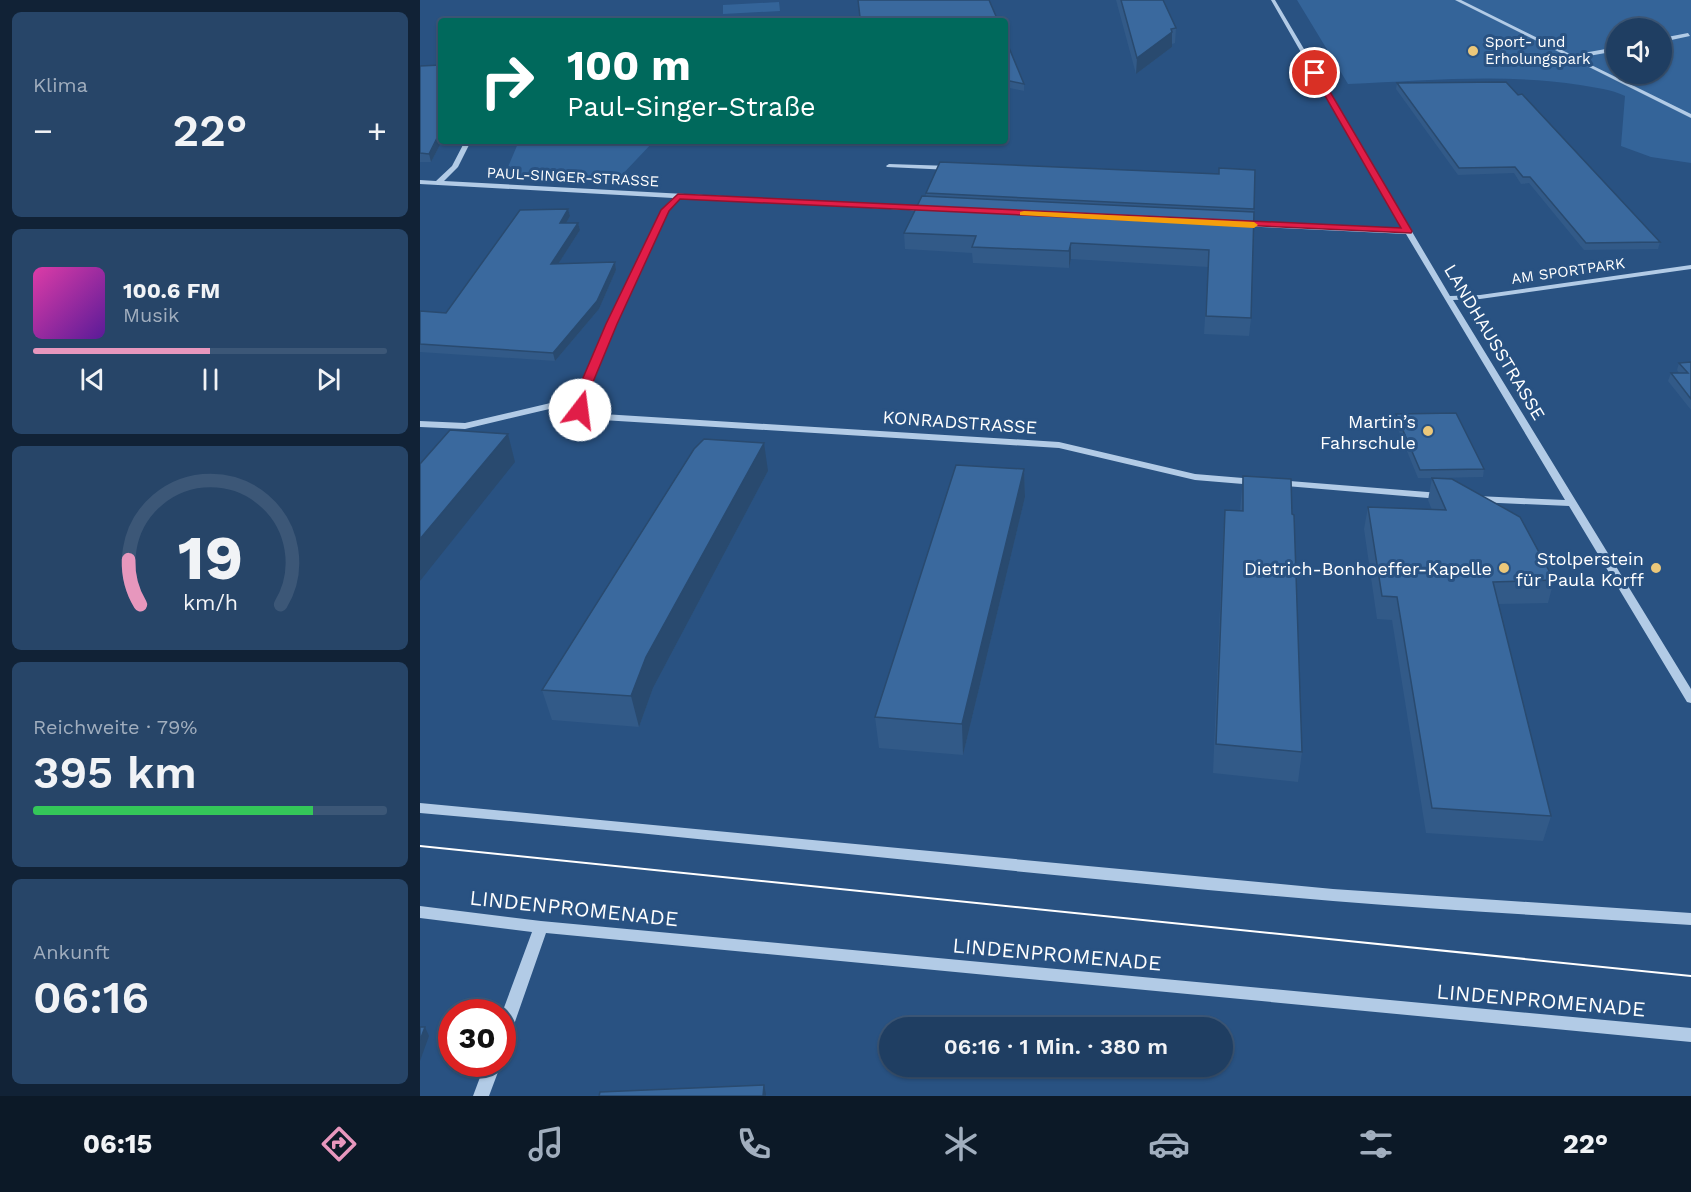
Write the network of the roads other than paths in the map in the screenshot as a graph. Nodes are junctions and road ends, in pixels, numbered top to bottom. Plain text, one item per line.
1 (1273, 0) edge
2 (1456, 0) edge
3 (1688, 35) dead end
4 (1672, 38) edge
5 (1606, 51) edge
6 (1571, 58) junction
7 (1691, 116) edge
8 (467, 144) edge
9 (889, 166) dead end
10 (956, 168) edge
11 (420, 182) edge
12 (438, 183) junction
13 (678, 196) junction
14 (941, 209) edge
15 (1234, 224) edge
16 (1408, 231) junction
17 (1691, 267) edge
18 (1449, 298) junction
19 (580, 399) junction
20 (420, 424) edge
21 (1452, 497) edge
22 (1464, 498) edge
23 (1572, 503) junction
24 (1691, 699) edge
25 (420, 808) edge
26 (420, 912) edge
27 (1691, 919) edge
28 (541, 927) junction
29 (515, 999) edge
30 (1691, 1035) edge
31 (488, 1077) edge
32 (481, 1096) edge

1 - 16 street, LANDHAUSSTRASSE
2 - 6 street
3 - 4 street
5 - 6 street
6 - 7 street
8 - 12 street
9 - 10 street
11 - 12 street, PAUL-SINGER-STRASSE
12 - 13 street, PAUL-SINGER-STRASSE
13 - 14 street, PAUL-SINGER-STRASSE
13 - 19 street
15 - 16 street
16 - 18 street, LANDHAUSSTRASSE
17 - 18 street, AM SPORTPARK
18 - 23 street, LANDHAUSSTRASSE
19 - 20 street
19 - 21 street, KONRADSTRASSE
22 - 23 street
23 - 24 street, LANDHAUSSTRASSE
25 - 27 street
26 - 28 street, LINDENPROMENADE
28 - 29 street
28 - 30 street, LINDENPROMENADE
31 - 32 street

